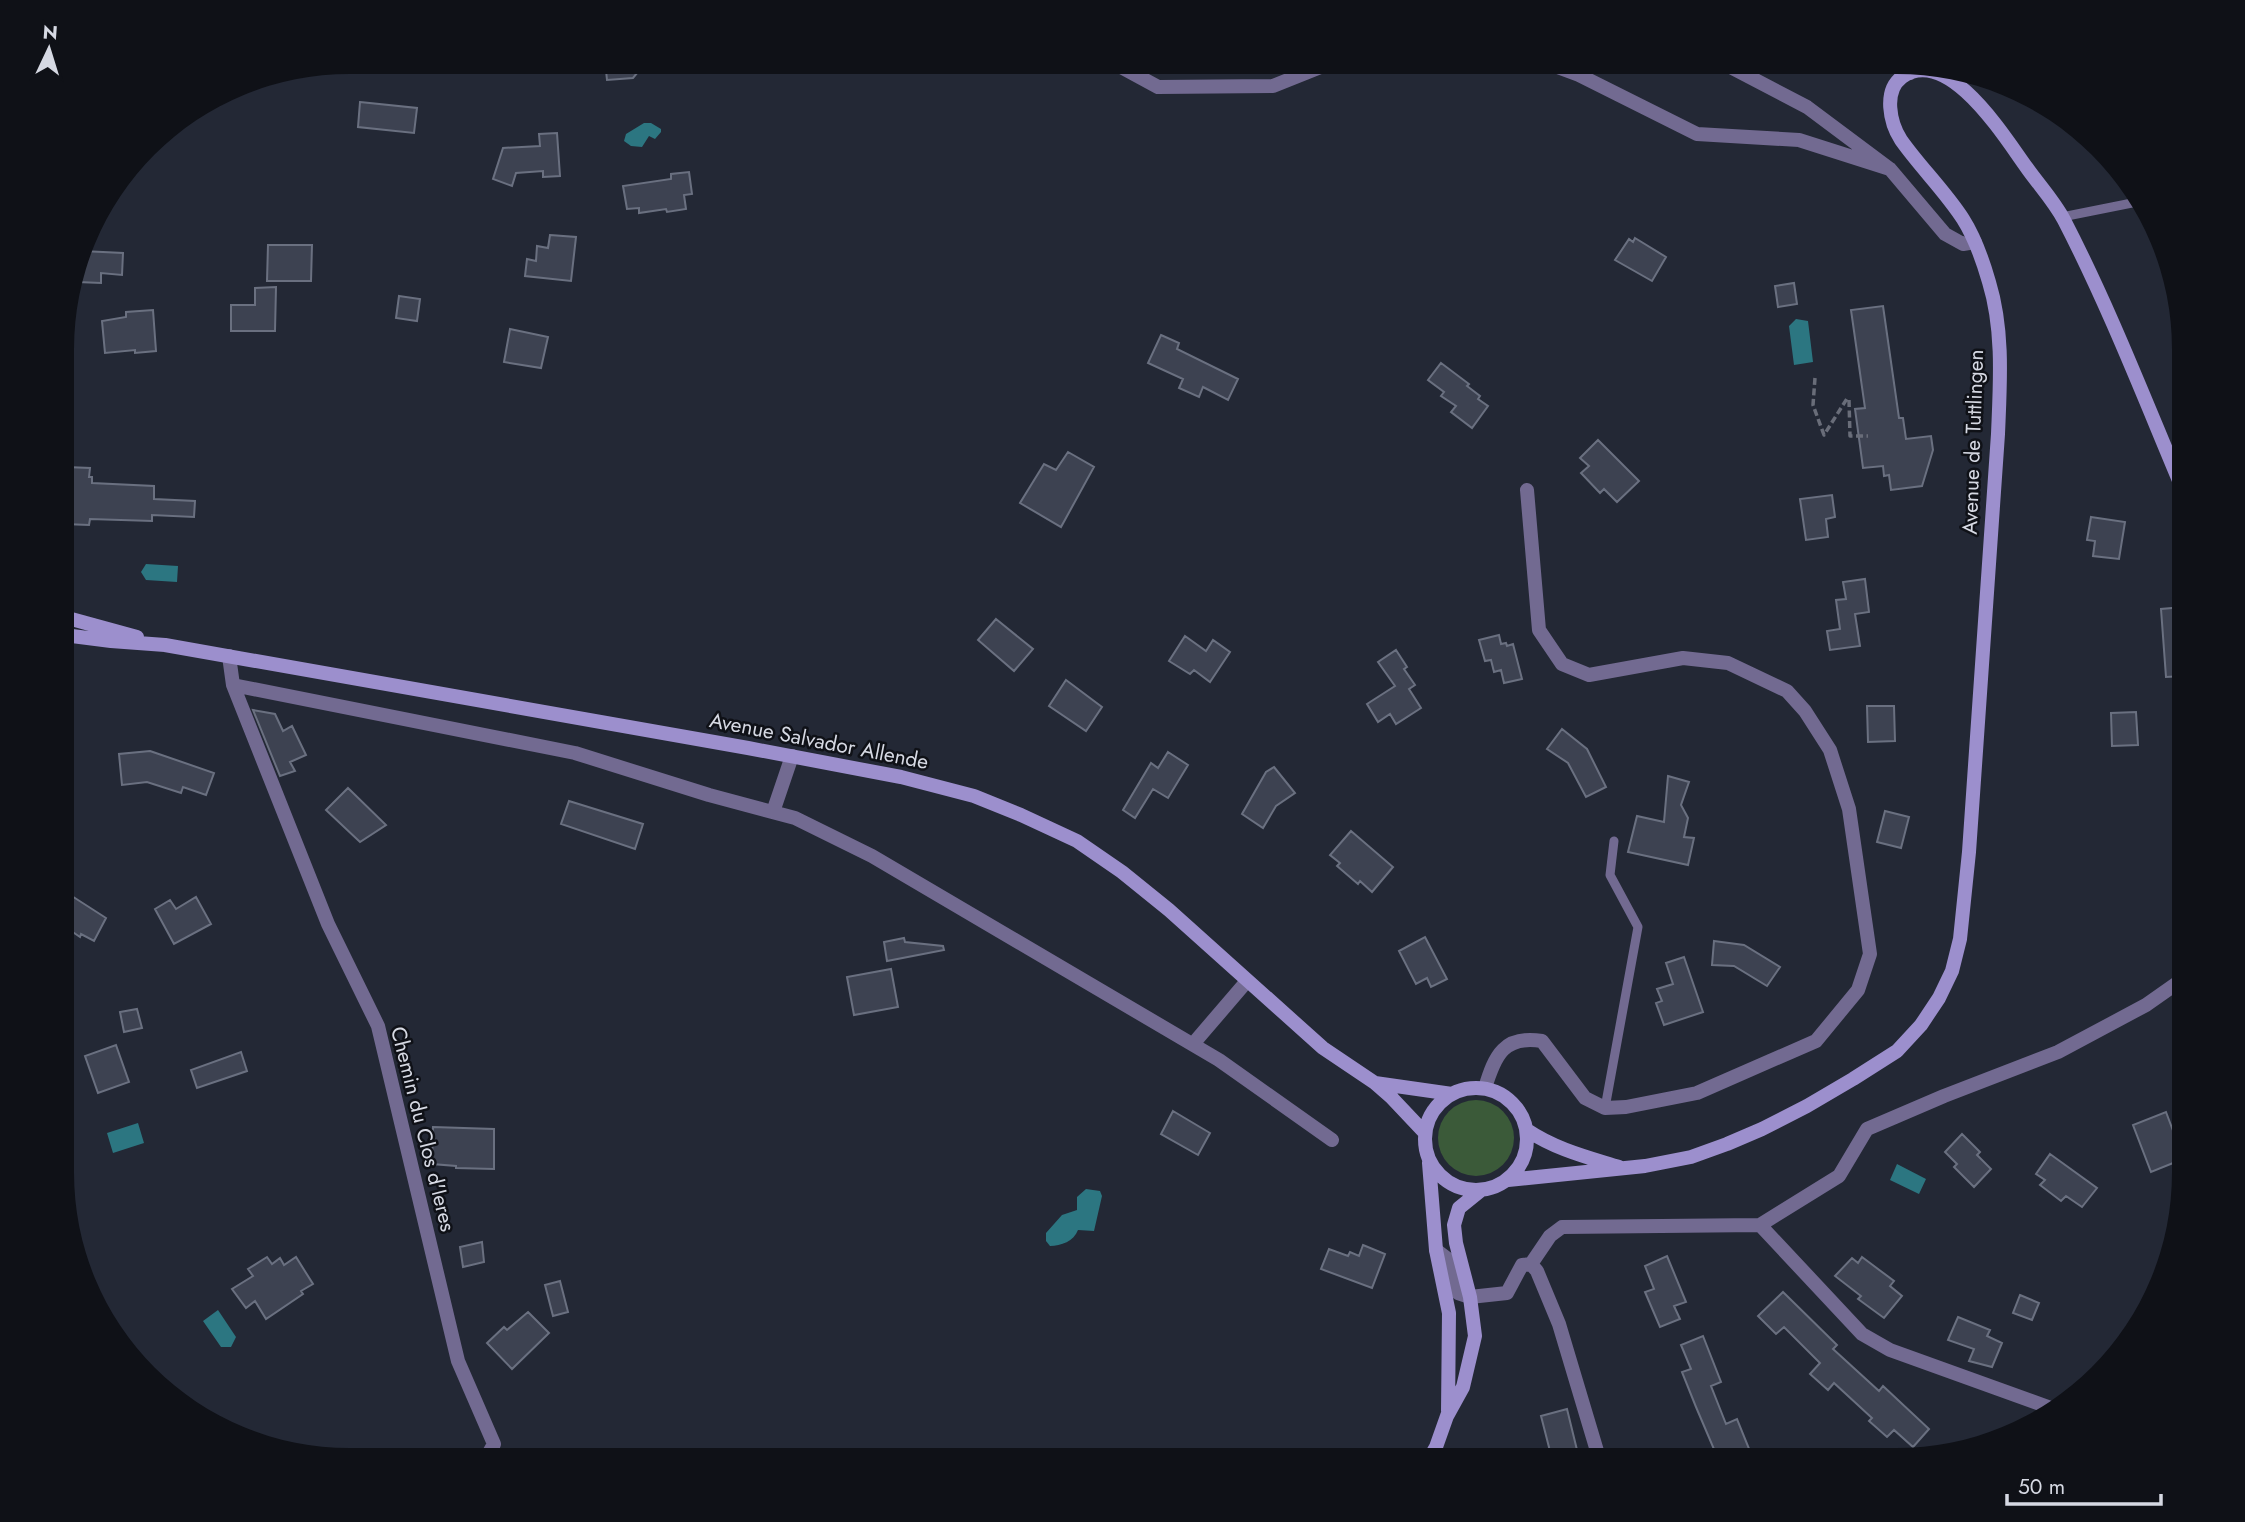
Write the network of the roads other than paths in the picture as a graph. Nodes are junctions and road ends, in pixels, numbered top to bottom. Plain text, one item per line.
1 (1133, 74) edge
2 (1303, 74) edge
3 (1576, 74) edge
4 (1744, 74) edge
5 (1902, 74) edge
6 (1949, 79) edge
7 (1889, 169) junction
8 (2130, 203) edge
9 (2062, 217) junction
10 (1975, 242) junction
11 (2172, 464) edge
12 (1527, 490) dead end
13 (74, 620) edge
14 (74, 636) edge
15 (165, 645) junction
16 (229, 656) junction
17 (233, 685) junction
18 (792, 756) junction
19 (773, 812) junction
20 (1614, 841) dead end
21 (1247, 981) junction
22 (2172, 987) edge
23 (1193, 1044) junction
24 (1375, 1083) junction
25 (1485, 1088) junction
26 (1452, 1094) junction
27 (1605, 1108) junction
28 (1527, 1130) junction
29 (1425, 1133) junction
30 (1332, 1140) dead end
31 (1429, 1162) junction
32 (1625, 1169) junction
33 (1508, 1180) junction
34 (1479, 1191) junction
35 (1760, 1224) junction
36 (1436, 1250) junction
37 (1531, 1264) junction
38 (1470, 1297) junction
39 (2044, 1405) edge
40 (1447, 1416) junction
41 (492, 1448) edge
42 (1435, 1448) edge
43 (1596, 1448) edge

1 - 2 street
3 - 7 street
4 - 7 street
5 - 10 main road, Avenue de Tuttlingen
6 - 9 main road, Avenue de Tuttlingen
7 - 10 street
8 - 9 lane
9 - 11 main road, Avenue de Tuttlingen
10 - 32 main road, Avenue de Tuttlingen
12 - 27 street
13 - 15 main road, Avenue Salvador Allende
14 - 15 main road, Avenue Salvador Allende
15 - 16 main road, Avenue Salvador Allende
16 - 17 street, Chemin du Clos d'Ieres
16 - 18 main road, Avenue Salvador Allende
17 - 19 street
17 - 41 street, Chemin du Clos d'Ieres
18 - 19 street
18 - 21 main road, Avenue Salvador Allende
19 - 23 street
20 - 27 lane
21 - 23 street
21 - 24 main road, Avenue Salvador Allende
22 - 35 street
23 - 30 street
24 - 26 main road, Avenue Salvador Allende
24 - 29 main road, Avenue Salvador Allende
25 - 26 main road
25 - 27 street
25 - 28 main road
26 - 29 main road
28 - 32 main road, Avenue de Tuttlingen
28 - 33 main road
29 - 31 main road
31 - 34 main road
31 - 36 main road
32 - 33 main road, Avenue de Tuttlingen
33 - 34 main road
34 - 38 main road
35 - 37 street
35 - 39 street
36 - 38 street
36 - 40 main road
37 - 38 street
37 - 43 street
38 - 40 main road
40 - 42 main road

